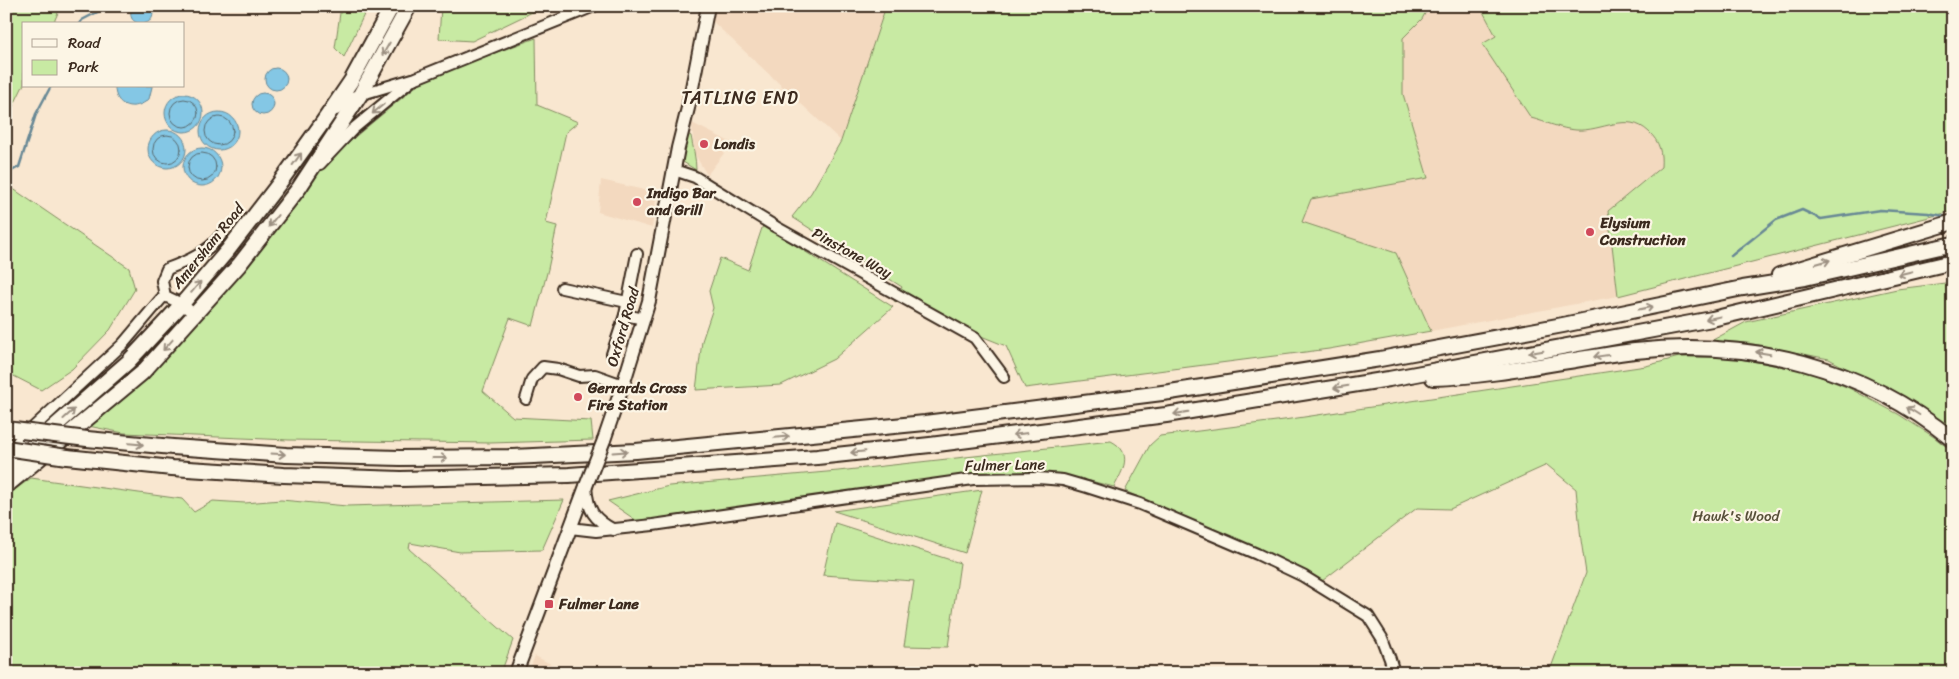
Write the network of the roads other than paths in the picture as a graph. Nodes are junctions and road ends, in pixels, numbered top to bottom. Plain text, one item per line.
1 (392, 6) edge
2 (409, 6) edge
3 (594, 6) edge
4 (700, 6) edge
5 (708, 6) edge
6 (416, 78) junction
7 (360, 95) junction
8 (323, 122) junction
9 (678, 148) junction
10 (674, 170) junction
11 (299, 188) junction
12 (1953, 222) edge
13 (221, 235) dead end
14 (1953, 244) edge
15 (637, 254) dead end
16 (1953, 262) edge
17 (562, 288) dead end
18 (1743, 288) junction
19 (165, 296) junction
20 (627, 302) junction
21 (182, 304) junction
22 (195, 315) junction
23 (625, 315) junction
24 (644, 319) junction
25 (612, 354) dead end
26 (1004, 377) dead end
27 (1389, 379) junction
28 (623, 385) junction
29 (526, 399) dead end
30 (6, 429) edge
31 (1953, 440) edge
32 (6, 448) edge
33 (6, 452) edge
34 (6, 469) edge
35 (6, 486) edge
36 (586, 486) junction
37 (570, 528) junction
38 (614, 530) junction
39 (516, 673) edge
40 (1394, 673) edge

1 - 8 highway, Amersham Road
2 -> 7 highway
3 - 6 street
4 - 9 main road
5 - 9 main road, Oxford Road
6 - 7 street
6 -> 11 street
7 - 8 street
7 - 11 highway
21 -> 8 highway, Amersham Road
9 - 10 main road, Oxford Road
10 - 24 main road, Oxford Road
10 - 26 street, Pinstone Way
11 -> 22 highway
18 -> 12 highway
13 - 19 street
14 - 18 highway
15 - 20 street
16 -> 27 highway
17 - 20 street
30 -> 18 highway, bridge
19 - 21 street
19 - 33 street
20 - 23 street
21 - 22 street
34 -> 21 highway, Amersham Road
22 -> 35 highway
23 - 24 street
23 - 25 street
24 - 28 main road, Oxford Road
31 -> 27 highway
27 -> 32 highway, bridge
28 - 29 street
28 - 36 main road, Oxford Road, bridge
36 - 37 main road, Oxford Road
36 - 38 street
37 - 38 street, Fulmer Lane
37 - 39 main road, Oxford Road
38 - 40 street, Fulmer Lane

